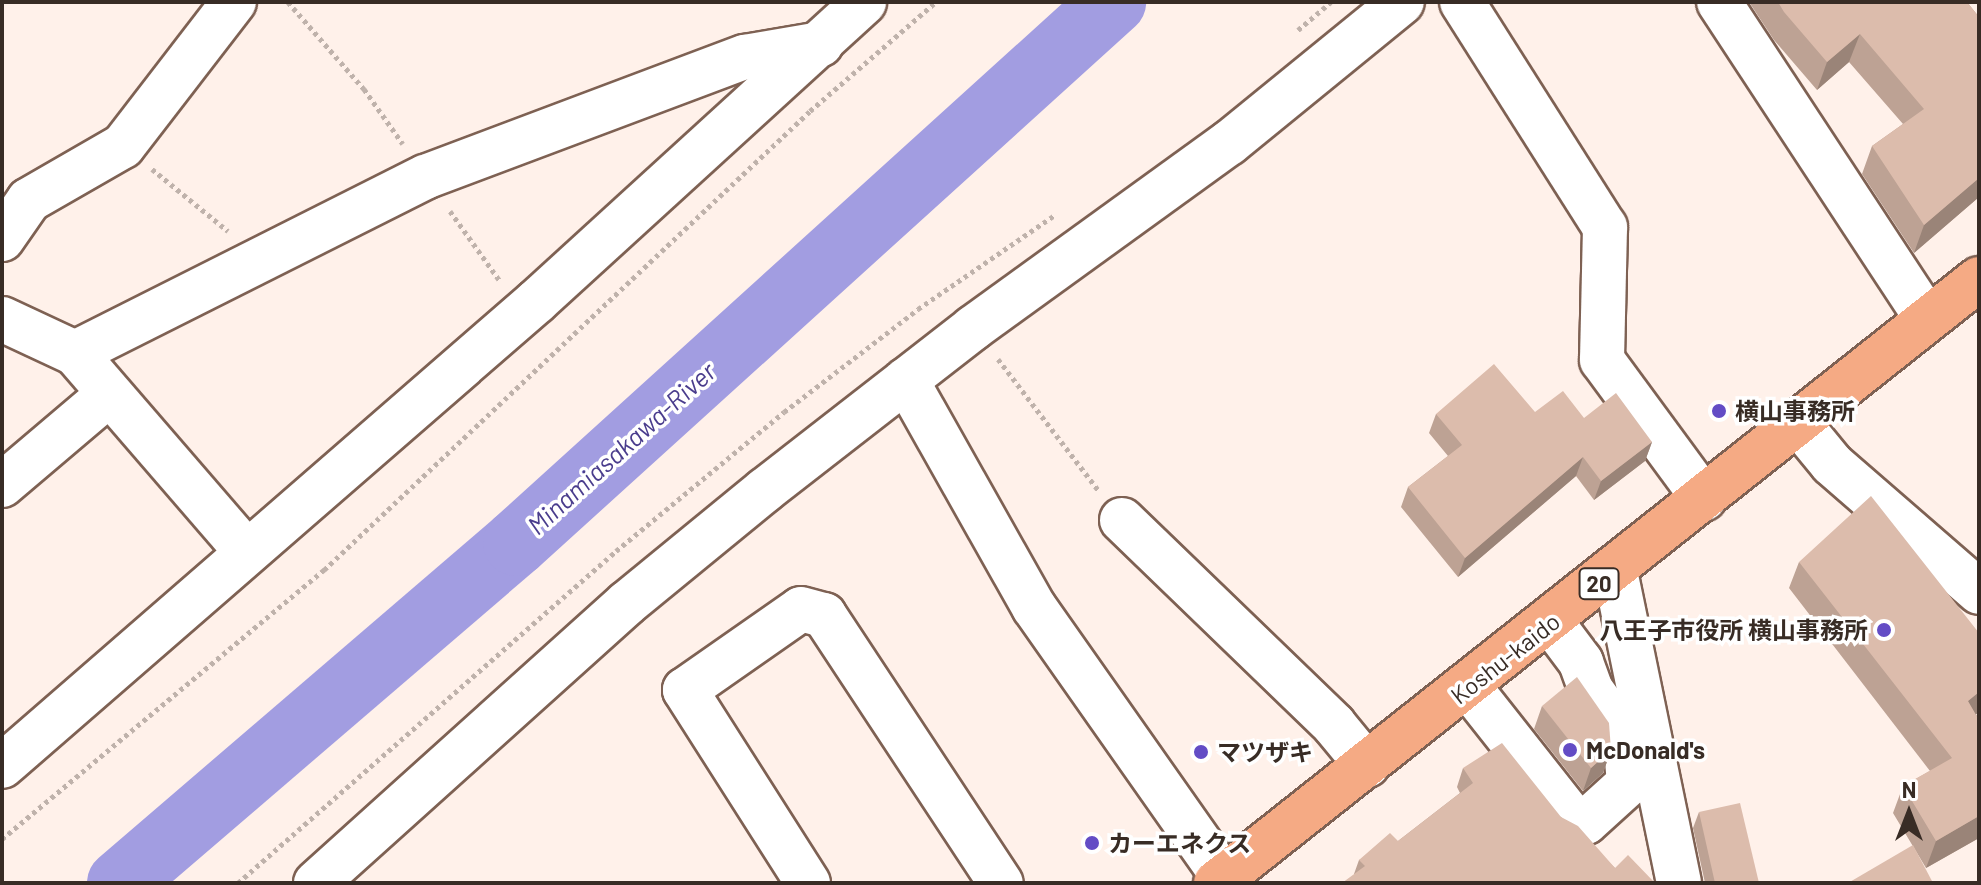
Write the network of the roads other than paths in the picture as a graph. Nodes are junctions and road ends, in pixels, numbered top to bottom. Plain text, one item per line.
1 (234, 2) edge
2 (864, 2) edge
3 (1402, 2) edge
4 (1462, 2) edge
5 (1719, 2) edge
6 (821, 44) junction
7 (2, 239) edge
8 (1979, 279) edge
9 (2, 319) edge
10 (1927, 319) junction
11 (75, 353) junction
12 (906, 380) junction
13 (108, 395) junction
14 (1800, 425) junction
15 (2, 485) edge
16 (1704, 499) junction
17 (1122, 520) road end
18 (246, 551) junction
19 (1615, 571) junction
20 (1979, 592) edge
21 (1551, 622) junction
22 (1468, 686) junction
23 (1367, 765) junction
24 (2, 766) edge
25 (1220, 880) edge
26 (316, 883) edge
27 (808, 883) edge
28 (1001, 883) edge
29 (1679, 883) edge

1 - 7 street
2 - 6 street
3 - 12 street
4 - 16 street
5 - 10 street
6 - 11 street
6 - 18 street
8 - 10 highway, Koshu-kaido / 20
9 - 11 street
10 - 14 highway, Koshu-kaido / 20
11 - 13 street
12 - 25 street
12 - 26 street
13 - 15 street
13 - 18 street
14 - 16 highway, Koshu-kaido / 20
14 - 20 street
16 - 19 highway, Koshu-kaido / 20
17 - 23 street
18 - 24 street
19 - 21 highway, Koshu-kaido / 20
19 - 29 street
21 - 22 highway, Koshu-kaido / 20
21 - 22 street
22 - 23 highway, Koshu-kaido / 20
23 - 25 highway, Koshu-kaido / 20
27 - 28 street

